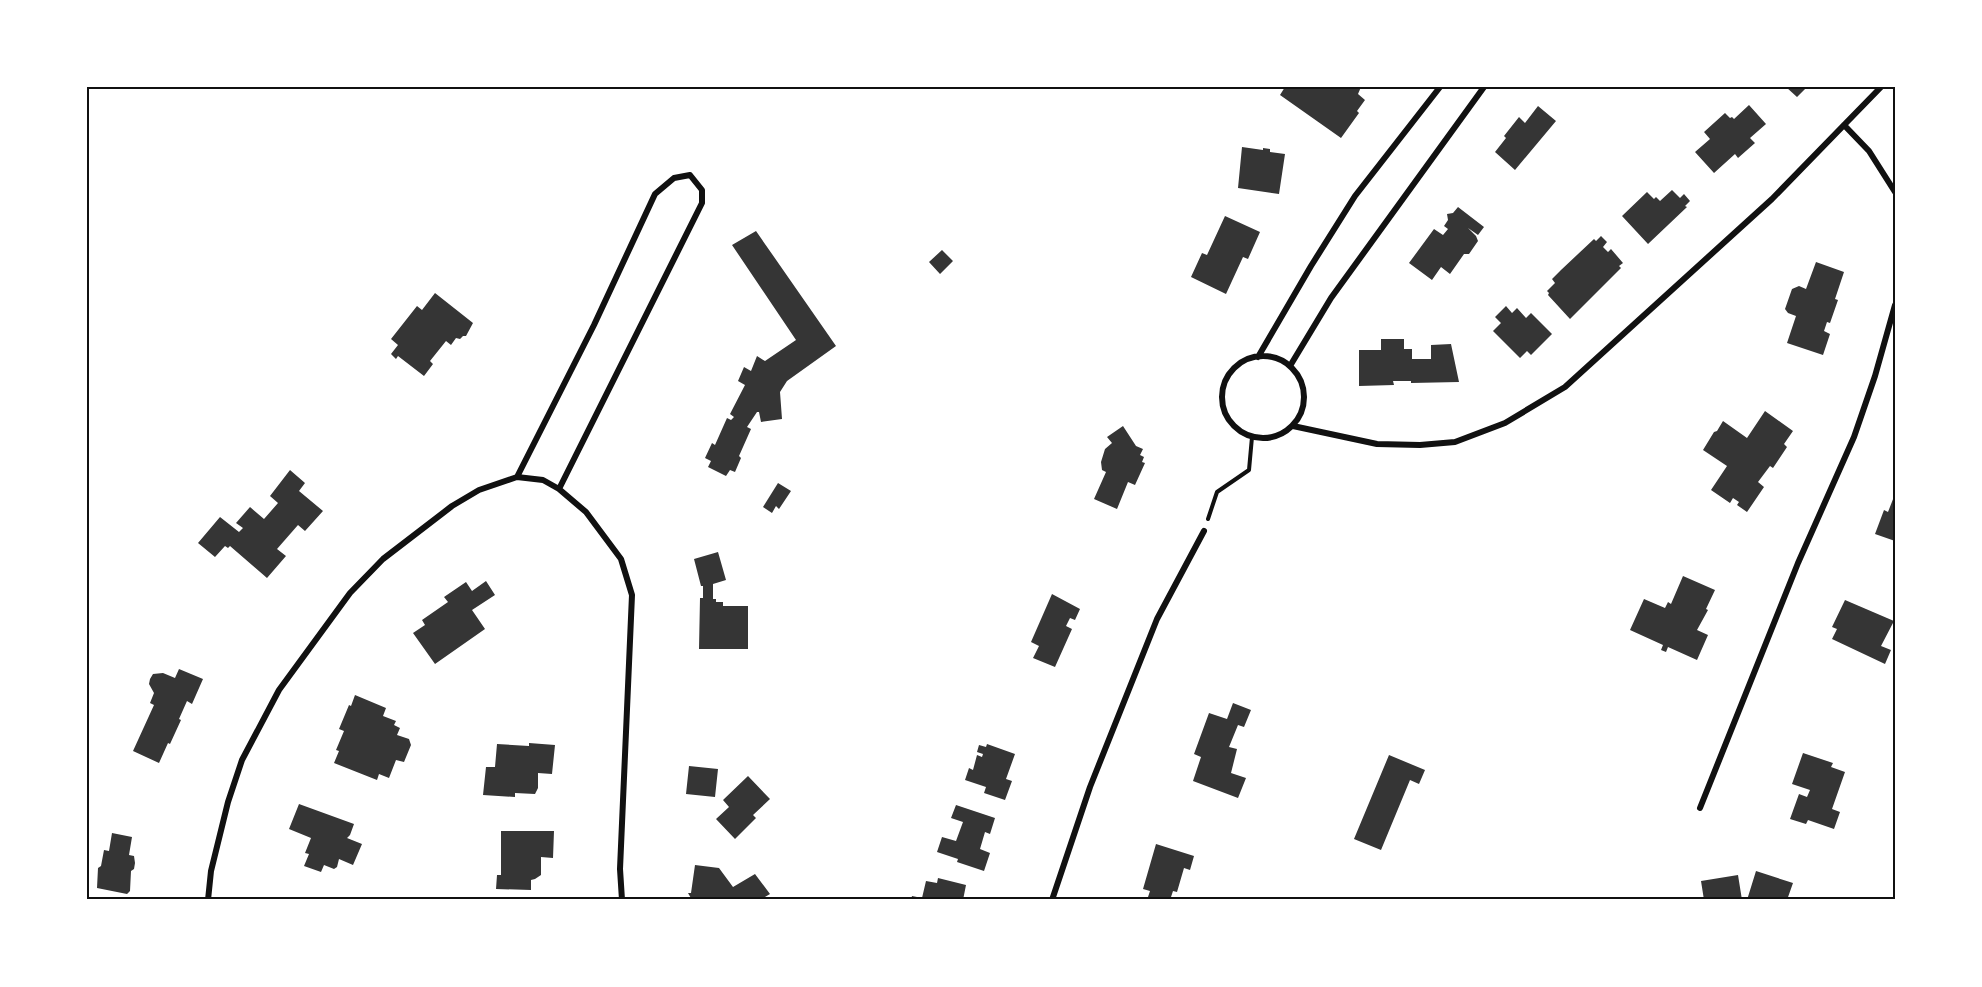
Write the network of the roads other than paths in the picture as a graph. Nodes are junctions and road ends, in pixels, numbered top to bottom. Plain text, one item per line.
1 (1440, 87) edge
2 (1484, 87) edge
3 (1881, 87) edge
4 (1844, 125) junction
5 (1895, 192) edge
6 (1895, 305) edge
7 (1258, 357) junction
8 (1290, 366) junction
9 (1293, 426) junction
10 (517, 477) junction
11 (559, 489) junction
12 (1204, 531) road end
13 (1700, 808) dead end
14 (207, 900) edge
15 (622, 900) edge
16 (1052, 900) edge

1 - 7 street
2 - 8 street
3 - 4 street
4 - 5 street
4 - 9 street
6 - 13 street
7 - 8 street
7 - 9 street
8 - 9 street
10 - 11 street
10 - 11 street
10 - 14 street
11 - 15 street
12 - 16 street

